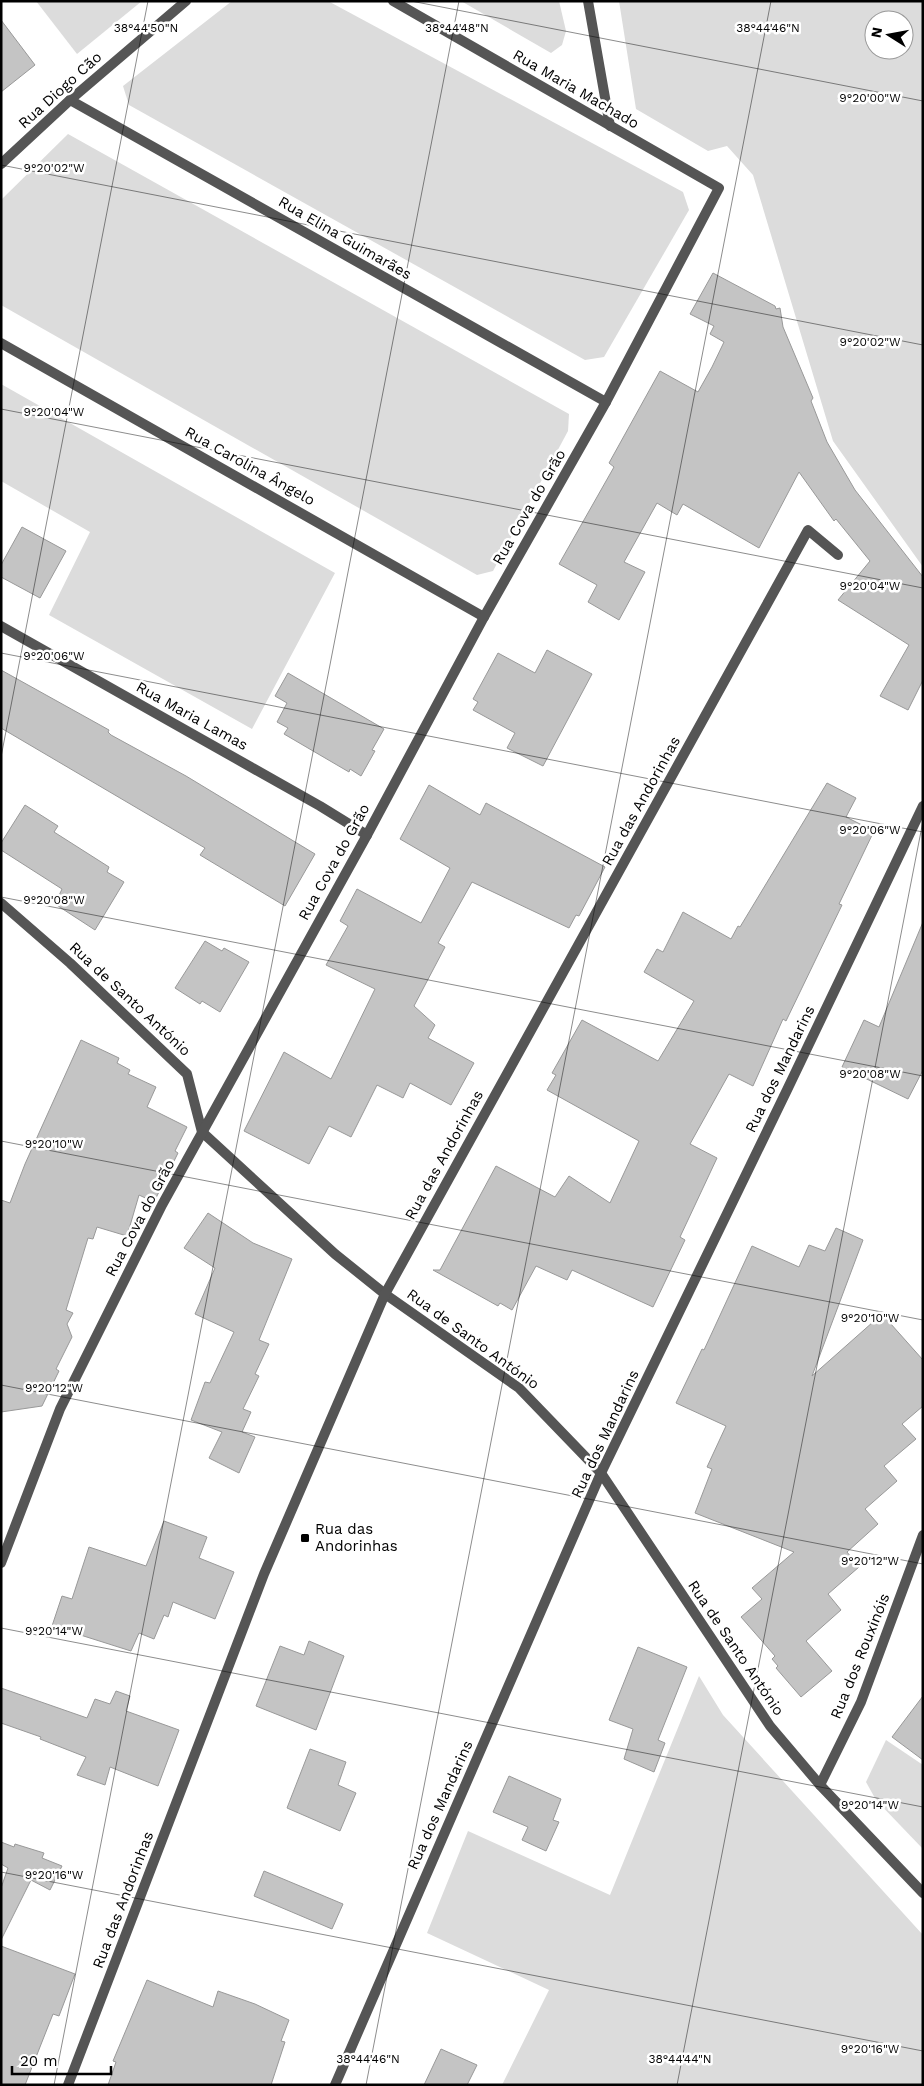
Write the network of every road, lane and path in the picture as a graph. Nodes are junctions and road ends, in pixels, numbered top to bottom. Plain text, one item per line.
1 (186, 1) edge
2 (393, 1) edge
3 (588, 1) edge
4 (70, 100) junction
5 (610, 126) junction
6 (1, 164) edge
7 (719, 188) joint
8 (1, 343) edge
9 (606, 402) junction
10 (838, 555) dead end
11 (484, 617) junction
12 (1, 626) edge
13 (922, 805) edge
14 (367, 835) junction
15 (1, 903) edge
16 (202, 1132) junction
17 (385, 1294) junction
18 (601, 1473) junction
19 (923, 1535) edge
20 (1, 1563) edge
21 (820, 1785) junction
22 (923, 1893) edge
23 (68, 2085) edge
24 (335, 2085) edge

1 - 4 street, Rua Diogo Cão
2 - 5 street, Rua Maria Machado
3 - 5 street
4 - 6 street, Rua Diogo Cão
4 - 9 street, Rua Elina Guimarães
5 - 7 street, Rua Maria Machado
7 - 9 street, Rua Cova do Grão
8 - 11 street, Rua Carolina Ângelo
9 - 11 street, Rua Cova do Grão
10 - 17 street, Rua das Andorinhas
11 - 14 street, Rua Cova do Grão
12 - 14 street, Rua Maria Lamas
13 - 18 street, Rua dos Mandarins
14 - 16 street, Rua Cova do Grão
15 - 16 street, Rua de Santo António
16 - 17 street, Rua de Santo António
16 - 20 street, Rua Cova do Grão
17 - 18 street, Rua de Santo António
17 - 23 street, Rua das Andorinhas
18 - 21 street, Rua de Santo António
18 - 24 street, Rua dos Mandarins
19 - 21 street, Rua dos Rouxinóis
21 - 22 street, Rua de Santo António

